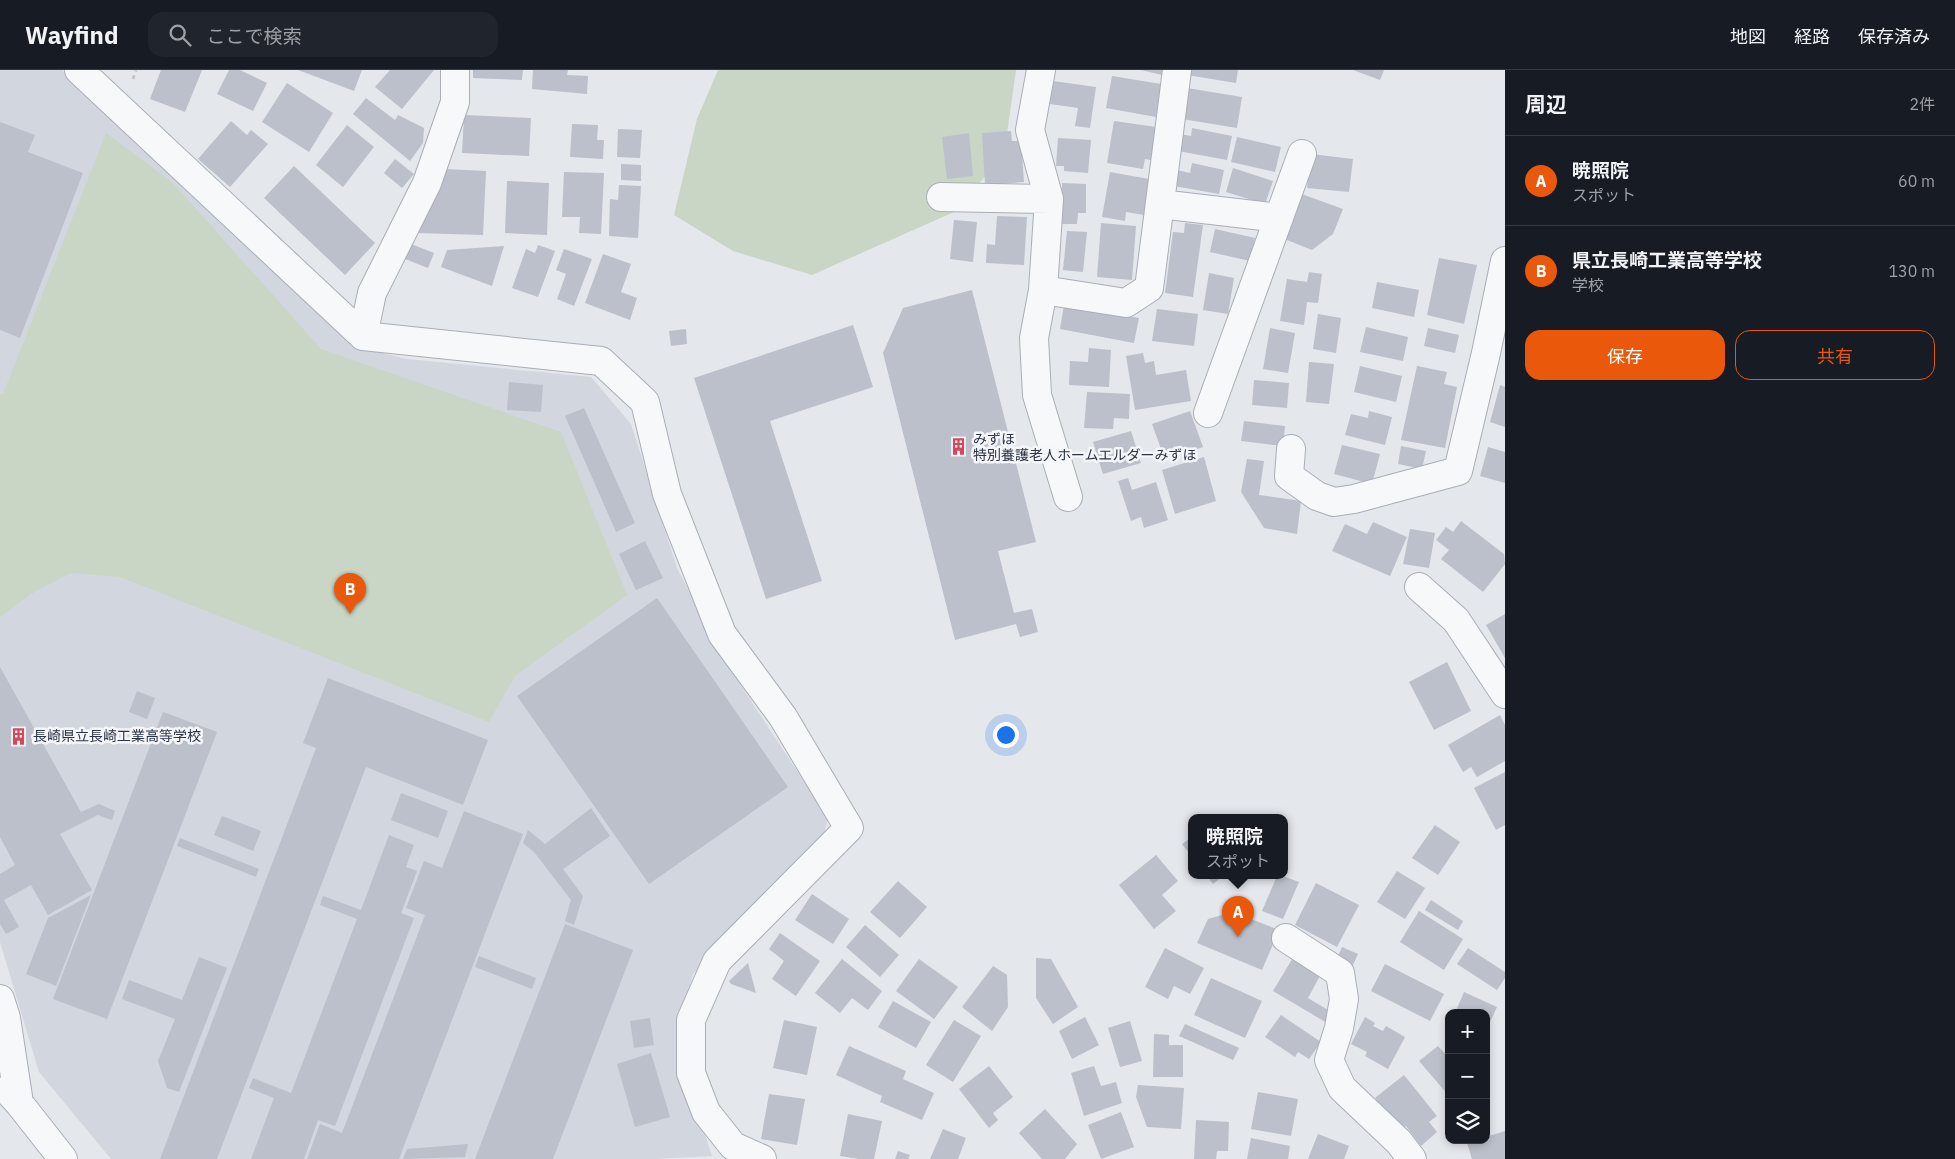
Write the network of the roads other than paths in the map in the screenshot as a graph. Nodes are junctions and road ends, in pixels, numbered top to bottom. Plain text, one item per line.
1 (79, 70) edge
2 (455, 70) edge
3 (1041, 70) edge
4 (1176, 70) edge
5 (1302, 154) dead end
6 (940, 197) dead end
7 (1049, 199) junction
8 (1160, 204) junction
9 (1278, 218) junction
10 (1505, 261) edge
11 (1043, 290) junction
12 (363, 336) junction
13 (1496, 356) edge
14 (1208, 413) dead end
15 (1291, 449) dead end
16 (1068, 497) dead end
17 (1419, 587) dead end
18 (1505, 694) edge
19 (1286, 938) dead end
20 (0, 998) edge
21 (10, 1093) edge
22 (63, 1159) edge
23 (762, 1159) edge
24 (1412, 1159) edge

1 - 12 street
2 - 12 street
3 - 7 street
4 - 8 street
5 - 9 street
6 - 7 street
7 - 11 street
8 - 9 street
8 - 11 street
9 - 14 street
10 - 13 street
11 - 16 street
12 - 23 street
13 - 15 street
17 - 18 street
19 - 24 street
20 - 21 street
21 - 22 street

